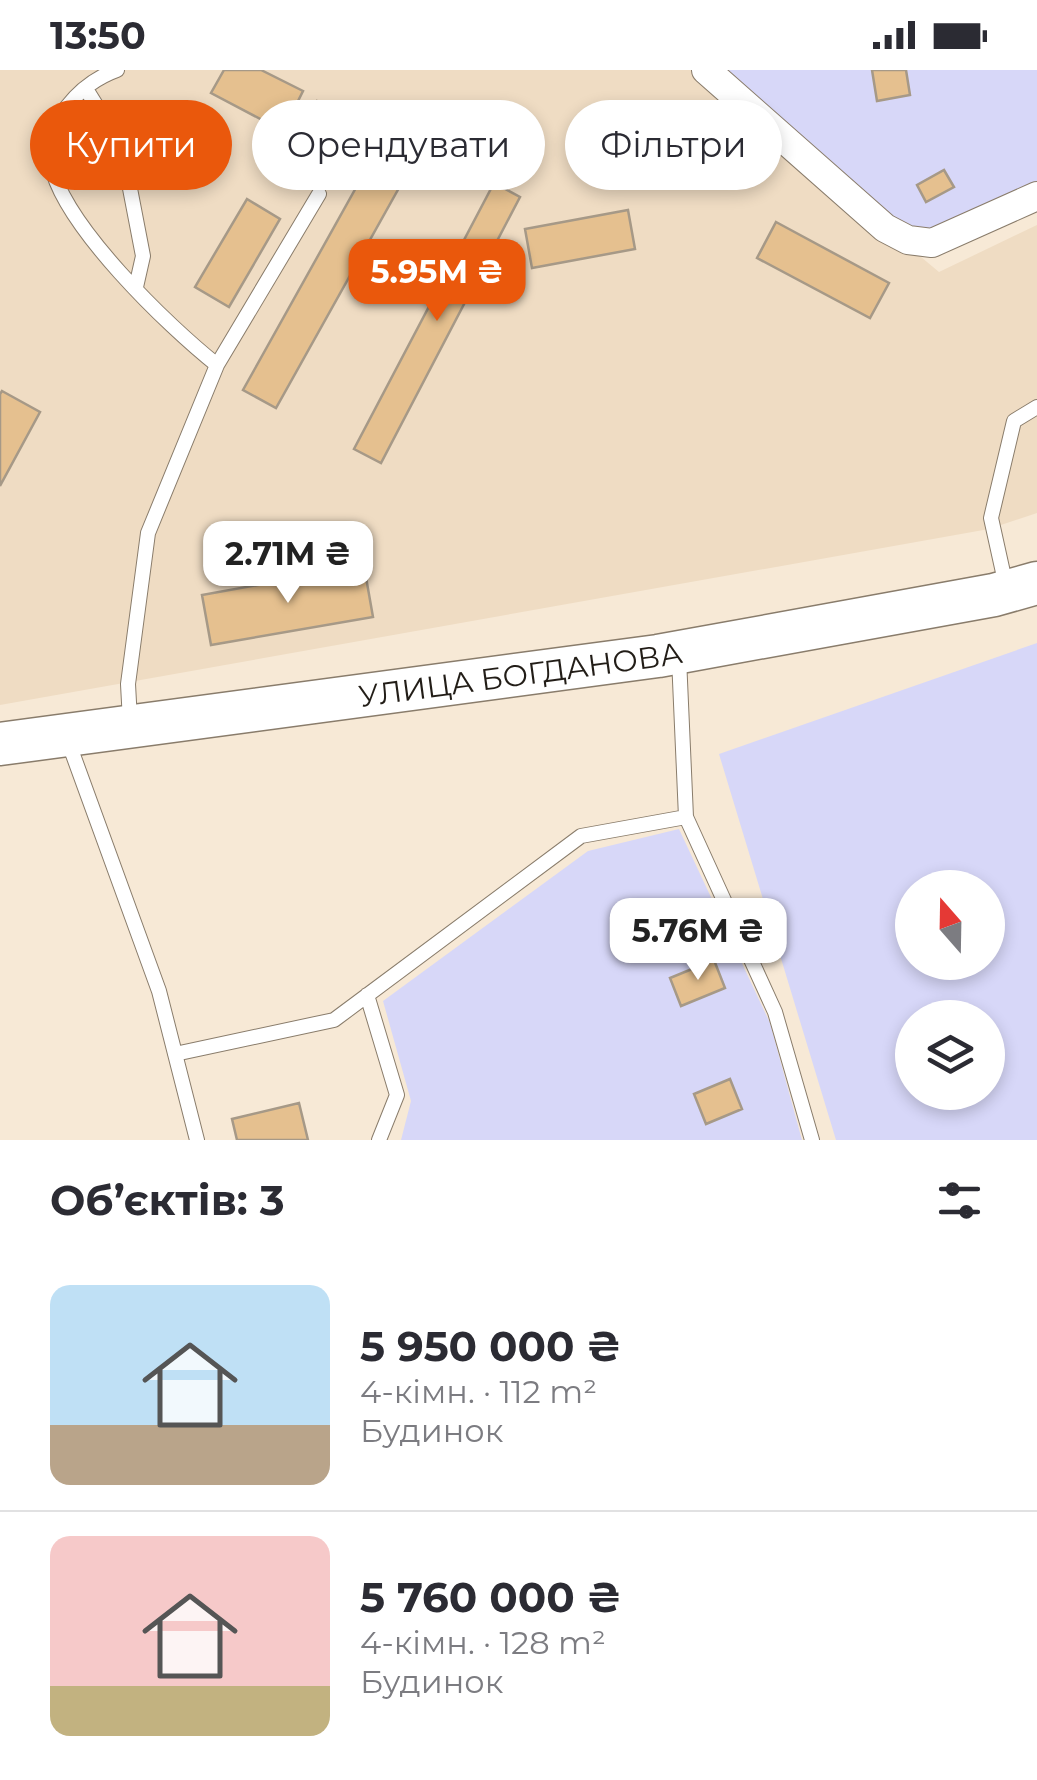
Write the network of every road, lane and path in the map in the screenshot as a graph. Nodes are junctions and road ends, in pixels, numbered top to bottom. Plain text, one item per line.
1 (117, 70) edge
2 (706, 70) edge
3 (86, 89) junction
4 (319, 194) dead end
5 (1037, 196) edge
6 (136, 287) junction
7 (217, 364) junction
8 (1037, 407) edge
9 (1022, 588) edge
10 (679, 652) junction
11 (130, 726) junction
12 (66, 735) junction
13 (0, 744) edge
14 (686, 817) junction
15 (367, 994) junction
16 (175, 1054) junction
17 (197, 1140) edge
18 (379, 1140) edge
19 (812, 1140) edge

1 - 3 lane
2 - 5 street
3 - 6 lane
3 - 6 lane
4 - 7 lane
6 - 7 lane
7 - 11 lane
8 - 9 lane
9 - 10 main road, УЛИЦА БОГДАНОВА
10 - 11 main road, УЛИЦА БОГДАНОВА
10 - 14 lane
11 - 12 main road, УЛИЦА БОГДАНОВА
12 - 13 main road, УЛИЦА БОГДАНОВА
12 - 16 lane
14 - 15 lane
14 - 19 lane
15 - 16 lane
15 - 18 lane
16 - 17 lane

